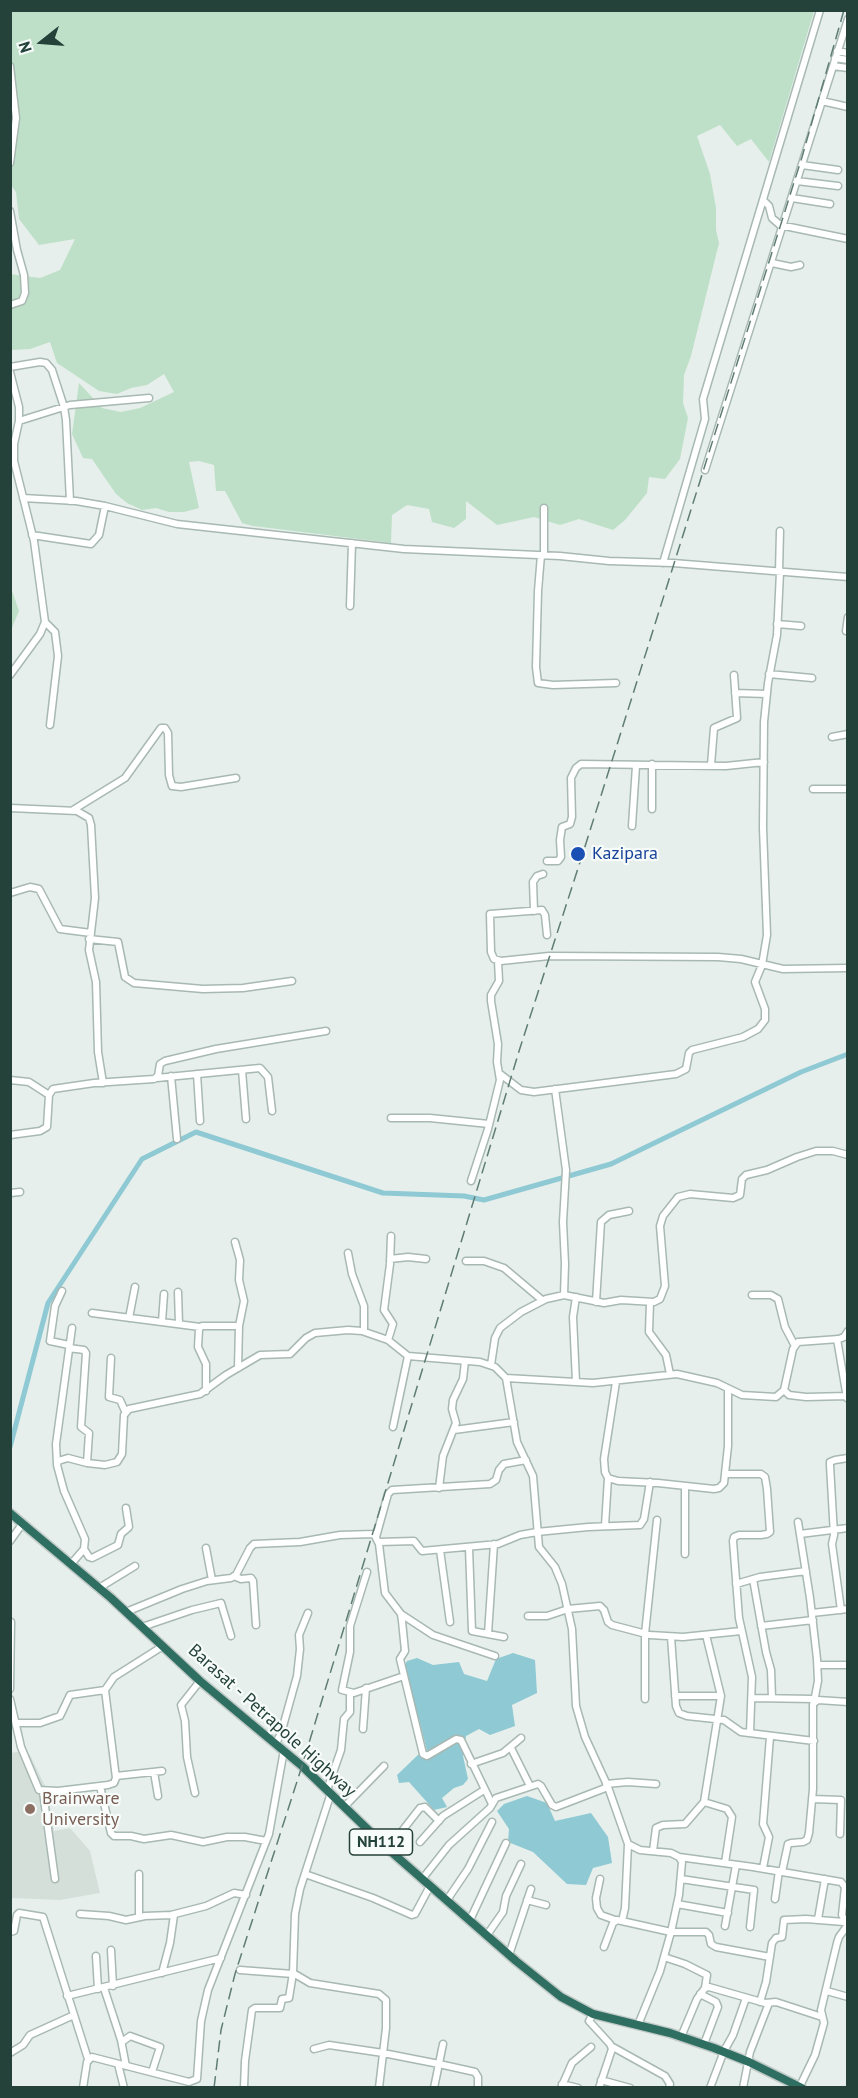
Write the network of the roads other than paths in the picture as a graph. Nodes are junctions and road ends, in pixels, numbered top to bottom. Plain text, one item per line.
1 (820, 10) edge
2 (848, 19) edge
3 (848, 53) edge
4 (836, 55) junction
5 (848, 60) edge
6 (10, 66) edge
7 (833, 66) junction
8 (848, 68) edge
9 (11, 73) edge
10 (822, 101) junction
11 (848, 107) edge
12 (10, 163) edge
13 (802, 165) junction
14 (838, 170) dead end
15 (797, 181) junction
16 (838, 186) dead end
17 (792, 198) junction
18 (764, 201) junction
19 (830, 204) dead end
20 (10, 211) edge
21 (783, 226) junction
22 (848, 238) edge
23 (772, 263) junction
24 (800, 265) dead end
25 (10, 305) edge
26 (10, 370) edge
27 (149, 399) dead end
28 (64, 407) junction
29 (19, 421) junction
30 (705, 470) dead end
31 (14, 477) edge
32 (23, 498) junction
33 (70, 501) junction
34 (105, 506) junction
35 (544, 508) dead end
36 (780, 531) dead end
37 (33, 535) junction
38 (352, 543) junction
39 (543, 555) junction
40 (663, 563) junction
41 (779, 572) junction
42 (848, 577) edge
43 (350, 606) dead end
44 (848, 617) edge
45 (45, 622) junction
46 (777, 624) junction
47 (801, 626) dead end
48 (846, 631) dead end
49 (769, 674) junction
50 (10, 675) edge
51 (734, 675) dead end
52 (812, 678) dead end
53 (616, 683) dead end
54 (735, 693) junction
55 (767, 694) junction
56 (50, 725) dead end
57 (848, 734) edge
58 (832, 736) dead end
59 (764, 762) junction
60 (652, 764) junction
61 (711, 765) junction
62 (636, 766) junction
63 (236, 778) dead end
64 (813, 789) dead end
65 (848, 789) edge
66 (10, 808) edge
67 (652, 809) dead end
68 (72, 810) junction
69 (632, 826) dead end
70 (547, 861) dead end
71 (543, 874) dead end
72 (10, 893) edge
73 (534, 911) junction
74 (90, 936) junction
75 (547, 936) dead end
76 (498, 961) junction
77 (762, 965) junction
78 (848, 968) edge
79 (292, 981) dead end
80 (326, 1031) dead end
81 (242, 1070) junction
82 (499, 1073) junction
83 (196, 1074) junction
84 (171, 1076) junction
85 (157, 1078) junction
86 (10, 1080) edge
87 (103, 1083) junction
88 (555, 1089) junction
89 (49, 1095) junction
90 (272, 1111) dead end
91 (390, 1118) dead end
92 (246, 1119) dead end
93 (200, 1121) dead end
94 (489, 1124) junction
95 (10, 1135) edge
96 (177, 1139) dead end
97 (848, 1155) edge
98 (471, 1181) dead end
99 (10, 1192) edge
100 (20, 1192) dead end
101 (629, 1210) dead end
102 (391, 1236) dead end
103 (235, 1242) dead end
104 (348, 1254) dead end
105 (390, 1259) junction
106 (426, 1259) dead end
107 (466, 1262) dead end
108 (135, 1287) dead end
109 (62, 1291) dead end
110 (178, 1292) dead end
111 (164, 1294) dead end
112 (564, 1295) junction
113 (752, 1295) dead end
114 (576, 1297) junction
115 (542, 1300) junction
116 (596, 1302) junction
117 (650, 1302) junction
118 (92, 1313) dead end
119 (129, 1318) junction
120 (162, 1322) junction
121 (179, 1324) junction
122 (239, 1326) junction
123 (200, 1327) junction
124 (72, 1328) dead end
125 (848, 1331) edge
126 (364, 1332) junction
127 (837, 1339) junction
128 (388, 1340) junction
129 (795, 1346) junction
130 (69, 1347) junction
131 (408, 1356) junction
132 (111, 1358) dead end
133 (465, 1360) junction
134 (492, 1365) junction
135 (238, 1368) junction
136 (670, 1374) junction
137 (506, 1378) junction
138 (576, 1382) junction
139 (616, 1382) junction
140 (728, 1390) junction
141 (784, 1390) junction
142 (206, 1391) junction
143 (847, 1397) edge
144 (125, 1411) junction
145 (514, 1422) junction
146 (393, 1428) dead end
147 (454, 1430) junction
148 (848, 1458) edge
149 (526, 1460) junction
150 (87, 1463) junction
151 (57, 1465) junction
152 (725, 1474) junction
153 (608, 1478) junction
154 (650, 1482) junction
155 (686, 1486) junction
156 (439, 1488) junction
157 (126, 1508) dead end
158 (10, 1513) edge
159 (657, 1520) dead end
160 (798, 1522) dead end
161 (23, 1523) junction
162 (605, 1527) junction
163 (848, 1528) edge
164 (833, 1529) junction
165 (537, 1532) junction
166 (800, 1534) junction
167 (377, 1539) junction
168 (10, 1541) edge
169 (494, 1544) junction
170 (206, 1548) dead end
171 (469, 1548) junction
172 (84, 1549) junction
173 (440, 1550) junction
174 (685, 1554) dead end
175 (71, 1564) junction
176 (135, 1566) dead end
177 (806, 1571) junction
178 (368, 1572) dead end
179 (234, 1576) junction
180 (753, 1579) junction
181 (212, 1580) junction
182 (736, 1584) junction
183 (99, 1588) junction
184 (568, 1610) junction
185 (844, 1610) edge
186 (126, 1612) junction
187 (308, 1613) dead end
188 (401, 1614) junction
189 (528, 1616) dead end
190 (812, 1616) junction
191 (11, 1622) edge
192 (450, 1622) dead end
193 (256, 1625) dead end
194 (761, 1626) junction
195 (142, 1628) junction
196 (741, 1631) junction
197 (488, 1634) junction
198 (645, 1634) junction
199 (706, 1635) junction
200 (231, 1636) dead end
201 (504, 1637) dead end
202 (671, 1637) junction
203 (163, 1646) junction
204 (495, 1656) dead end
205 (818, 1665) junction
206 (848, 1665) edge
207 (404, 1676) junction
208 (200, 1681) junction
209 (366, 1688) junction
210 (10, 1689) edge
211 (105, 1690) junction
212 (350, 1693) junction
213 (675, 1696) junction
214 (721, 1696) junction
215 (752, 1698) junction
216 (772, 1698) junction
217 (10, 1699) edge
218 (645, 1699) dead end
219 (814, 1700) junction
220 (848, 1702) edge
221 (718, 1719) junction
222 (16, 1723) junction
223 (363, 1729) dead end
224 (750, 1733) junction
225 (770, 1737) junction
226 (521, 1738) dead end
227 (814, 1741) junction
228 (276, 1744) junction
229 (511, 1748) junction
230 (284, 1750) junction
231 (471, 1764) junction
232 (384, 1766) dead end
233 (162, 1771) dead end
234 (154, 1772) junction
235 (116, 1776) junction
236 (656, 1784) dead end
237 (100, 1786) junction
238 (530, 1786) junction
239 (607, 1786) junction
240 (484, 1790) junction
241 (329, 1791) junction
242 (43, 1792) junction
243 (195, 1793) dead end
244 (158, 1796) dead end
245 (812, 1799) junction
246 (704, 1802) junction
247 (492, 1804) junction
248 (344, 1807) junction
249 (439, 1821) junction
250 (492, 1822) dead end
251 (840, 1834) dead end
252 (266, 1841) junction
253 (420, 1842) dead end
254 (506, 1843) dead end
255 (628, 1844) junction
256 (388, 1849) junction
257 (653, 1851) junction
258 (679, 1857) junction
259 (725, 1863) junction
260 (521, 1864) dead end
261 (736, 1865) junction
262 (763, 1869) junction
263 (781, 1872) junction
264 (139, 1874) dead end
265 (305, 1875) junction
266 (423, 1878) junction
267 (600, 1879) dead end
268 (681, 1879) junction
269 (825, 1879) junction
270 (55, 1880) dead end
271 (430, 1886) junction
272 (732, 1887) junction
273 (531, 1889) dead end
274 (246, 1895) junction
275 (775, 1899) dead end
276 (447, 1900) junction
277 (527, 1900) junction
278 (677, 1904) junction
279 (546, 1905) dead end
280 (728, 1913) junction
281 (80, 1914) dead end
282 (174, 1915) junction
283 (139, 1917) junction
284 (818, 1919) junction
285 (470, 1920) junction
286 (618, 1920) junction
287 (846, 1925) edge
288 (725, 1926) dead end
289 (750, 1927) dead end
290 (10, 1932) edge
291 (671, 1932) junction
292 (487, 1935) junction
293 (604, 1947) dead end
294 (111, 1950) dead end
295 (509, 1955) junction
296 (96, 1956) dead end
297 (664, 1957) junction
298 (770, 1957) junction
299 (221, 1958) junction
300 (240, 1970) dead end
301 (162, 1973) junction
302 (293, 1973) junction
303 (113, 1986) junction
304 (101, 1988) junction
305 (705, 1988) junction
306 (826, 1991) junction
307 (700, 1994) junction
308 (67, 1996) junction
309 (848, 1997) edge
310 (746, 1998) junction
311 (760, 2002) junction
312 (768, 2003) junction
313 (592, 2014) junction
314 (74, 2015) junction
315 (822, 2017) junction
316 (638, 2025) junction
317 (681, 2037) junction
318 (122, 2042) junction
319 (443, 2044) dead end
320 (704, 2044) junction
321 (611, 2046) junction
322 (591, 2047) dead end
323 (314, 2049) dead end
324 (724, 2051) junction
325 (10, 2053) edge
326 (383, 2053) junction
327 (88, 2059) junction
328 (749, 2061) junction
329 (118, 2064) junction
330 (439, 2064) junction
331 (126, 2066) junction
332 (152, 2073) junction
333 (601, 2080) junction
334 (561, 2086) edge
335 (801, 2087) edge
336 (83, 2088) edge
337 (124, 2088) edge
338 (244, 2088) edge
339 (379, 2088) edge
340 (434, 2088) edge
341 (478, 2088) edge
342 (578, 2088) edge
343 (598, 2088) edge
344 (630, 2088) edge
345 (669, 2088) edge
346 (710, 2088) edge
347 (743, 2088) edge

1 - 18 street
2 - 4 street
3 - 4 street
4 - 5 street
4 - 7 street
6 - 9 street
7 - 8 street
7 - 10 street
9 - 12 street
10 - 11 street
10 - 13 street
13 - 14 street
13 - 15 street
15 - 16 street
15 - 17 street
17 - 19 street
17 - 21 street
18 - 21 street
18 - 40 street
20 - 25 street
21 - 22 street
21 - 23 street
23 - 24 street
23 - 30 street
26 - 28 street
26 - 29 street
27 - 28 street
28 - 29 street
28 - 33 street
29 - 31 street
31 - 32 street
32 - 33 street
32 - 37 street
33 - 34 street
34 - 37 street
34 - 38 street
35 - 39 street
36 - 41 street
37 - 45 street
38 - 39 street
38 - 43 street
39 - 40 street
39 - 53 street
40 - 41 street
41 - 42 street
41 - 46 street
44 - 48 street
45 - 50 street
45 - 56 street
46 - 47 street
46 - 49 street
49 - 52 street
49 - 55 street
51 - 54 street
54 - 55 street
54 - 61 street
55 - 59 street
57 - 58 street
59 - 61 street
59 - 77 street
60 - 61 street
60 - 62 street
60 - 67 street
62 - 69 street
62 - 70 street
63 - 68 street
64 - 65 street
66 - 68 street
68 - 74 street
71 - 73 street
72 - 74 street
73 - 75 street
73 - 76 street
74 - 79 street
74 - 87 street
76 - 77 street
76 - 82 street
77 - 78 street
77 - 88 street
80 - 85 street
81 - 83 street
81 - 90 street
81 - 92 street
82 - 88 street
82 - 94 street
83 - 84 street
83 - 93 street
84 - 85 street
84 - 96 street
85 - 87 street
86 - 89 street
87 - 89 street
88 - 112 street
89 - 95 street
91 - 94 street
94 - 98 street
97 - 117 street
99 - 100 street
101 - 116 street
102 - 105 street
103 - 122 street
104 - 126 street
105 - 106 street
105 - 128 street
107 - 115 street
108 - 119 street
109 - 130 street
110 - 121 street
111 - 120 street
112 - 114 street
112 - 115 street
113 - 129 street
114 - 116 street
114 - 138 street
115 - 134 street
116 - 117 street
117 - 136 street
118 - 119 street
119 - 120 street
120 - 121 street
121 - 123 street
122 - 123 street
122 - 135 street
123 - 142 street
124 - 130 street
125 - 127 street
126 - 128 street
126 - 135 street
127 - 129 street
127 - 143 street
128 - 131 street
129 - 141 street
130 - 150 street
130 - 151 street
131 - 133 street
131 - 146 street
132 - 144 street
133 - 134 street
133 - 147 street
134 - 137 street
135 - 142 street
136 - 139 street
136 - 140 street
137 - 138 street
137 - 145 street
138 - 139 street
139 - 153 street
140 - 141 street
140 - 152 street
141 - 143 street
142 - 144 street
144 - 150 street
145 - 147 street
145 - 149 street
147 - 156 street
148 - 164 street
149 - 156 street
149 - 165 street
150 - 151 street
151 - 172 street
152 - 155 street
152 - 182 street
153 - 154 street
153 - 162 street
154 - 155 street
154 - 162 street
155 - 174 street
156 - 167 street
157 - 172 street
158 - 161 highway, Barasat - Petrapole Highway / NH112
159 - 198 street
160 - 166 street
161 - 168 street
161 - 175 highway, Barasat - Petrapole Highway / NH112
162 - 165 street
163 - 164 street
164 - 166 street
164 - 185 street
165 - 169 street
165 - 184 street
166 - 177 street
167 - 173 street
167 - 179 street
167 - 188 street
169 - 171 street
169 - 197 street
170 - 181 street
171 - 173 street
171 - 197 street
172 - 175 street
173 - 192 street
175 - 183 highway, Barasat - Petrapole Highway / NH112
176 - 183 street
177 - 180 street
177 - 190 street
178 - 212 street
179 - 181 street
179 - 193 street
180 - 182 street
180 - 194 street
181 - 186 street
182 - 196 street
183 - 186 highway, Barasat - Petrapole Highway / NH112
184 - 189 street
184 - 198 street
184 - 239 street
185 - 190 street
186 - 195 highway, Barasat - Petrapole Highway / NH112
187 - 228 street
188 - 204 street
188 - 207 street
190 - 194 street
190 - 205 street
191 - 210 street
194 - 216 street
195 - 200 street
195 - 203 highway, Barasat - Petrapole Highway / NH112
196 - 199 street
196 - 215 street
197 - 201 street
198 - 202 street
198 - 218 street
199 - 202 street
199 - 214 street
202 - 213 street
203 - 208 highway, Barasat - Petrapole Highway / NH112
203 - 211 street
205 - 206 street
205 - 219 street
207 - 209 street
207 - 231 street
208 - 228 highway, Barasat - Petrapole Highway / NH112
208 - 243 street
209 - 212 street
209 - 223 street
211 - 222 street
211 - 235 street
212 - 241 street
213 - 214 street
213 - 221 street
214 - 221 street
215 - 216 street
215 - 224 street
216 - 219 street
217 - 222 street
219 - 220 street
219 - 227 street
221 - 224 street
221 - 246 street
222 - 242 street
224 - 225 street
225 - 227 street
225 - 262 street
226 - 229 street
227 - 245 street
228 - 230 highway, Barasat - Petrapole Highway / NH112
229 - 231 street
229 - 238 street
230 - 241 highway, Barasat - Petrapole Highway / NH112
230 - 252 street
231 - 240 street
232 - 248 street
233 - 234 street
234 - 235 street
234 - 244 street
235 - 237 street
236 - 239 street
237 - 242 street
237 - 252 street
238 - 239 street
238 - 247 street
239 - 255 street
240 - 247 street
240 - 249 street
241 - 248 highway, Barasat - Petrapole Highway / NH112
241 - 265 street
242 - 270 street
245 - 251 street
245 - 263 street
246 - 257 street
246 - 259 street
247 - 266 street
248 - 256 highway, Barasat - Petrapole Highway / NH112
249 - 253 street
249 - 256 street
250 - 276 street
252 - 274 street
254 - 285 street
255 - 257 street
255 - 286 street
256 - 266 highway, Barasat - Petrapole Highway / NH112
257 - 258 street
258 - 259 street
258 - 268 street
259 - 261 street
260 - 292 street
261 - 262 street
261 - 272 street
262 - 263 street
263 - 269 street
263 - 275 street
264 - 283 street
265 - 271 street
265 - 302 street
266 - 271 highway, Barasat - Petrapole Highway / NH112
267 - 286 street
268 - 272 street
268 - 278 street
269 - 284 street
269 - 287 street
271 - 276 highway, Barasat - Petrapole Highway / NH112
272 - 280 street
272 - 289 street
273 - 277 street
274 - 282 street
274 - 299 street
276 - 285 highway, Barasat - Petrapole Highway / NH112
277 - 279 street
277 - 295 street
278 - 280 street
278 - 291 street
280 - 288 street
281 - 283 street
282 - 283 street
282 - 301 street
284 - 287 street
284 - 298 street
285 - 292 highway, Barasat - Petrapole Highway / NH112
286 - 291 street
286 - 293 street
287 - 306 street
290 - 308 street
291 - 297 street
291 - 298 street
292 - 295 highway, Barasat - Petrapole Highway / NH112
294 - 303 street
295 - 313 highway, Barasat - Petrapole Highway / NH112
296 - 304 street
297 - 305 street
297 - 316 street
298 - 311 street
299 - 301 street
299 - 332 street
300 - 302 street
301 - 303 street
302 - 326 street
302 - 338 street
303 - 304 street
304 - 308 street
304 - 318 street
305 - 307 street
305 - 310 street
306 - 309 street
306 - 315 street
307 - 317 street
307 - 320 street
308 - 314 street
310 - 311 street
310 - 324 street
311 - 312 street
312 - 315 street
312 - 328 street
313 - 316 highway, Barasat - Petrapole Highway / NH112
313 - 321 street
314 - 325 street
314 - 327 street
315 - 335 street
316 - 317 highway, Barasat - Petrapole Highway / NH112
317 - 320 highway, Barasat - Petrapole Highway / NH112
318 - 331 street
318 - 332 street
319 - 330 street
320 - 324 highway, Barasat - Petrapole Highway / NH112
321 - 333 street
321 - 345 street
322 - 334 street
323 - 326 street
324 - 328 highway, Barasat - Petrapole Highway / NH112
324 - 346 street
326 - 330 street
326 - 339 street
327 - 329 street
327 - 336 street
328 - 335 highway, Barasat - Petrapole Highway / NH112
328 - 347 street
329 - 331 street
329 - 337 street
330 - 340 street
330 - 341 street
331 - 332 street
333 - 343 street
333 - 344 street
334 - 342 street

